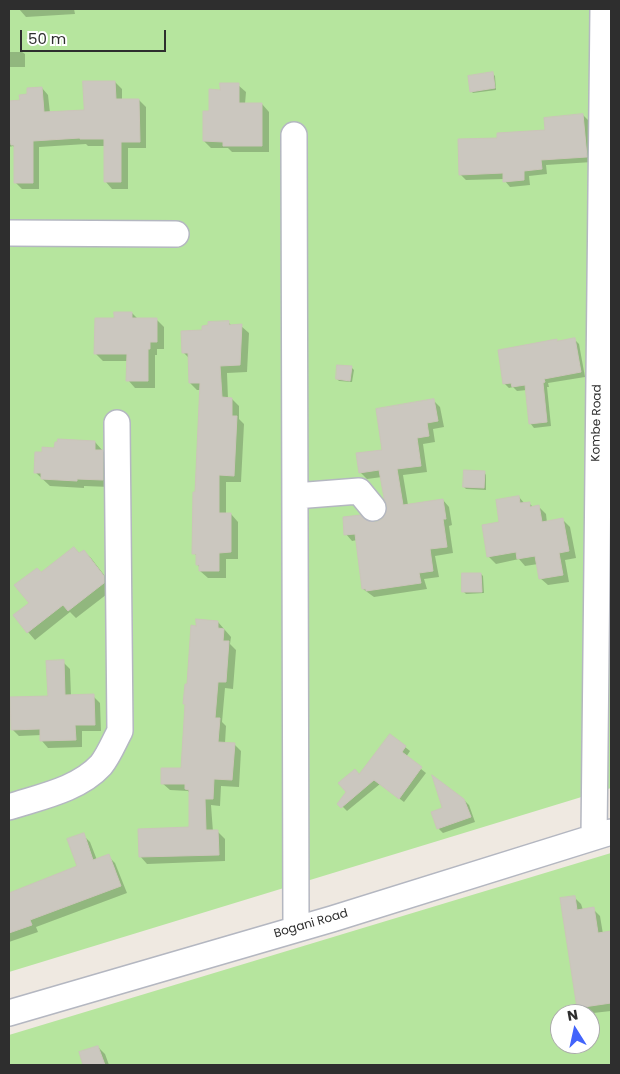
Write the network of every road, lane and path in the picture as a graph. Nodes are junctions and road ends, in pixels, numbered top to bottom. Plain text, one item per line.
1 (603, 9) edge
2 (294, 136) dead end
3 (9, 233) edge
4 (176, 234) dead end
5 (117, 422) dead end
6 (295, 496) junction
7 (373, 508) dead end
8 (602, 772) edge
9 (9, 807) edge
10 (602, 834) edge
11 (296, 928) junction
12 (9, 1013) edge

1 - 8 street, Kombe Road
2 - 6 street
3 - 4 street
5 - 9 street
6 - 7 street
6 - 11 street
8 - 10 street, Kombe Road
10 - 11 street, Bogani Road
11 - 12 street, Bogani Road

